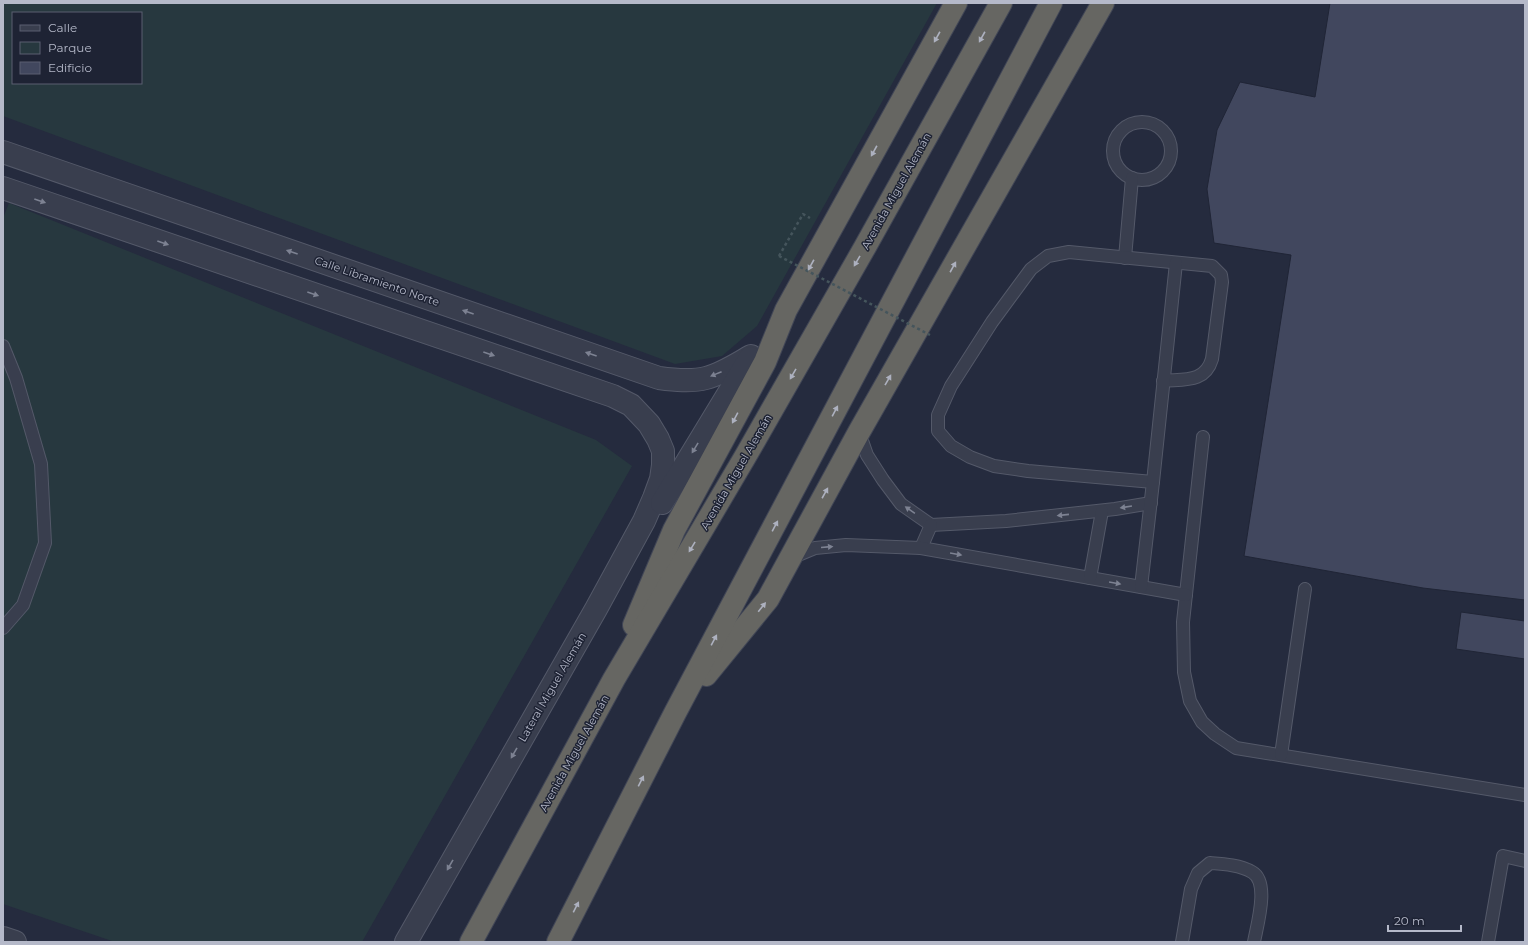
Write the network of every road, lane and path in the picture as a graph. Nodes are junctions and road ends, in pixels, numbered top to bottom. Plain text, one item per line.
1 (956, 3) edge
2 (1001, 3) edge
3 (1051, 3) edge
4 (1102, 3) edge
5 (3, 152) edge
6 (1132, 178) junction
7 (3, 188) edge
8 (803, 214) dead end
9 (1125, 258) junction
10 (1176, 263) junction
11 (786, 310) junction
12 (930, 335) dead end
13 (3, 346) edge
14 (751, 356) junction
15 (1163, 381) junction
16 (858, 432) junction
17 (1203, 437) dead end
18 (1153, 482) junction
19 (1151, 503) junction
20 (1102, 510) junction
21 (931, 524) junction
22 (922, 548) junction
23 (790, 558) junction
24 (1090, 578) junction
25 (1140, 587) junction
26 (1305, 589) dead end
27 (1186, 594) junction
28 (596, 609) junction
29 (3, 628) edge
30 (614, 679) junction
31 (675, 713) junction
32 (1281, 755) junction
33 (1525, 795) edge
34 (1525, 861) edge
35 (3, 938) edge
36 (15, 942) edge
37 (406, 942) edge
38 (471, 942) edge
39 (558, 942) edge
40 (1182, 942) edge
41 (1254, 942) edge
42 (1488, 942) edge

1 -> 11 highway
2 -> 30 highway, Avenida Miguel Alemán
31 -> 3 highway
16 -> 4 highway
14 -> 5 street, Calle Libramiento Norte
6 - 6 lane
6 - 9 lane
7 -> 28 street, Lateral Miguel Alemán
8 - 12 path, bridge
9 - 10 lane
9 - 18 lane
10 - 15 lane
10 - 15 lane
11 - 14 street
11 -> 30 highway
13 - 29 lane
14 -> 28 street
15 - 18 lane
21 -> 16 lane
23 -> 16 highway
17 - 27 lane
18 - 19 lane
19 -> 20 lane
19 - 25 lane
20 -> 21 lane
20 - 24 lane
21 - 22 lane
23 -> 22 lane
22 -> 24 lane
31 -> 23 highway
24 -> 25 lane
25 - 27 lane
26 - 32 lane
27 - 32 lane
28 -> 37 street, Lateral Miguel Alemán
30 - 38 highway, Avenida Miguel Alemán
39 -> 31 highway
32 - 33 lane
34 - 42 lane
35 - 36 street
40 - 41 lane

